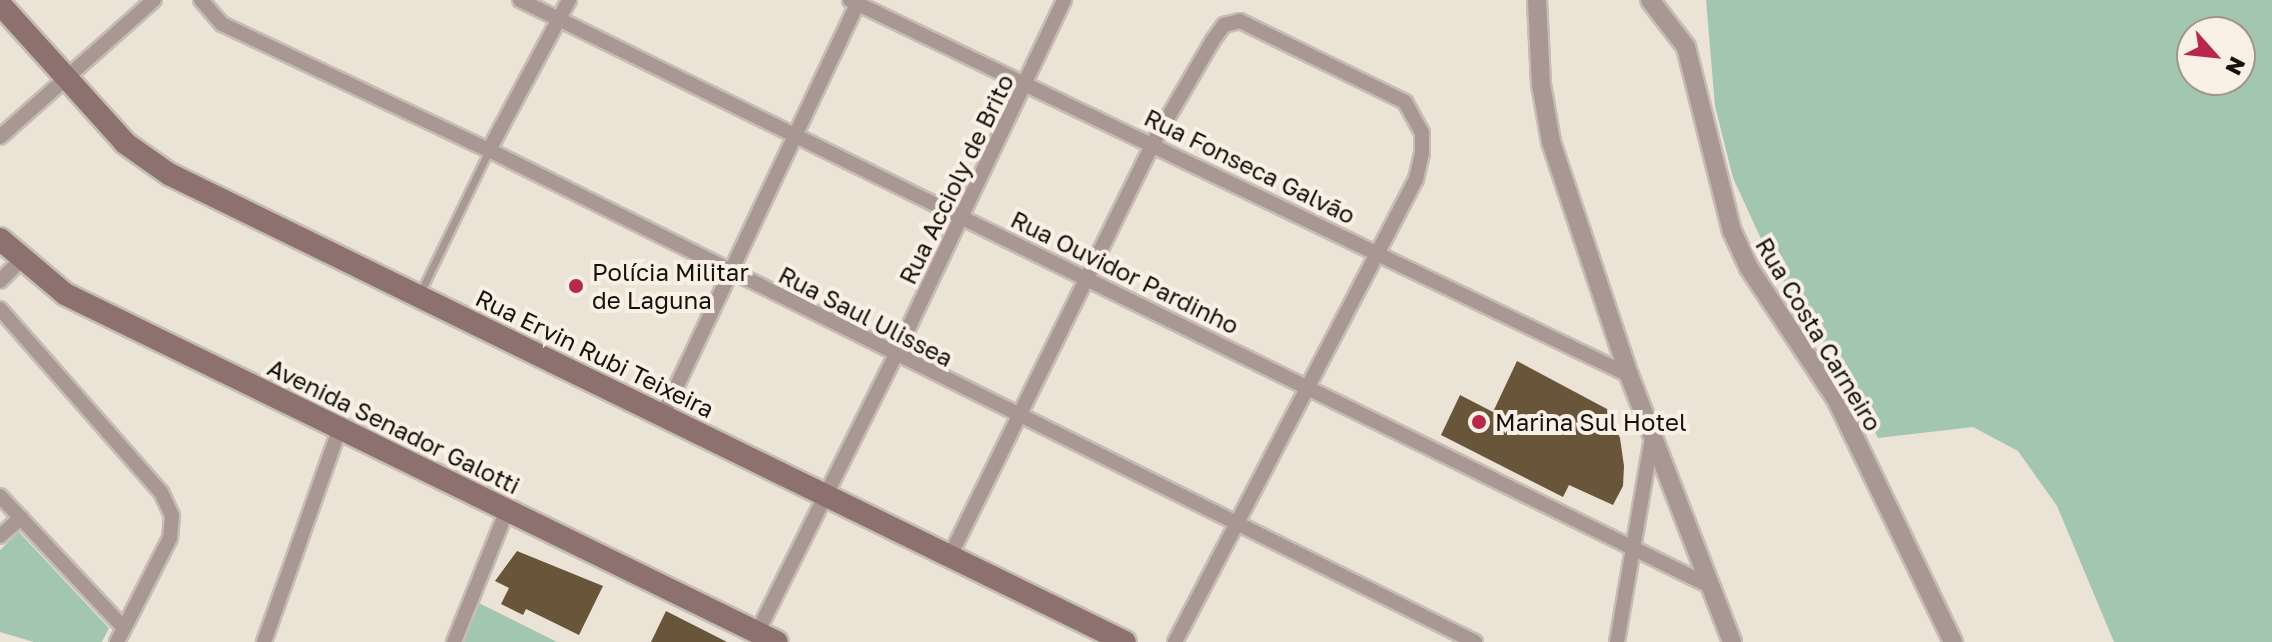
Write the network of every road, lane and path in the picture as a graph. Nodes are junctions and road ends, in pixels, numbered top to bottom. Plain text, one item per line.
1 (154, 0) edge
2 (201, 0) edge
3 (520, 0) edge
4 (569, 0) edge
5 (1064, 0) edge
6 (1537, 0) edge
7 (1650, 0) edge
8 (856, 1) edge
9 (0, 4) edge
10 (560, 18) junction
11 (65, 79) junction
12 (1027, 85) junction
13 (795, 135) junction
14 (0, 137) edge
15 (1153, 143) junction
16 (489, 150) junction
17 (961, 217) junction
18 (0, 239) edge
19 (1378, 253) junction
20 (21, 260) junction
21 (730, 272) junction
22 (1085, 279) junction
23 (0, 281) edge
24 (419, 296) junction
25 (0, 309) edge
26 (896, 354) junction
27 (1629, 375) junction
28 (1308, 384) junction
29 (663, 415) junction
30 (1016, 417) junction
31 (340, 427) junction
32 (1652, 438) junction
33 (826, 494) junction
34 (0, 496) edge
35 (507, 510) junction
36 (21, 518) junction
37 (1236, 525) junction
38 (0, 536) edge
39 (1633, 549) junction
40 (950, 556) junction
41 (1710, 586) junction
42 (121, 635) edge
43 (767, 637) edge
44 (264, 642) edge
45 (454, 642) edge
46 (1125, 642) edge
47 (1175, 642) edge
48 (1475, 642) edge
49 (1617, 642) edge
50 (1732, 642) edge
51 (1953, 642) edge

1 - 11 street
2 - 16 street, Rua Saul Ulissea
3 - 10 street, Rua Ouvidor Pardinho
4 - 10 street
5 - 12 street, Rua Accioly de Brito
6 - 27 street
7 - 51 street, Rua Costa Carneiro
8 - 12 street, Rua Fonseca Galvão
8 - 13 street
9 - 11 main road, Rua Ervin Rubi Teixeira
10 - 13 street, Rua Ouvidor Pardinho
10 - 16 street
11 - 14 street
11 - 24 main road, Rua Ervin Rubi Teixeira
12 - 15 street, Rua Fonseca Galvão
12 - 17 street, Rua Accioly de Brito
13 - 17 street, Rua Ouvidor Pardinho
13 - 21 street
15 - 19 street, Rua Fonseca Galvão
15 - 19 street
15 - 22 street
16 - 21 street, Rua Saul Ulissea
16 - 24 lane
17 - 22 street, Rua Ouvidor Pardinho
17 - 26 street, Rua Accioly de Brito
18 - 20 main road, Avenida Senador Galotti
19 - 27 street, Rua Fonseca Galvão
19 - 28 street
20 - 23 street
20 - 31 main road, Avenida Senador Galotti
21 - 26 street, Rua Saul Ulissea
21 - 29 street
22 - 28 street, Rua Ouvidor Pardinho
22 - 30 street
24 - 29 main road, Rua Ervin Rubi Teixeira
25 - 42 street
26 - 30 street, Rua Saul Ulissea
26 - 33 street, Rua Accioly de Brito
27 - 32 street
28 - 37 street
28 - 39 street, Rua Ouvidor Pardinho
29 - 33 main road, Rua Ervin Rubi Teixeira
30 - 37 street, Rua Saul Ulissea
30 - 40 street
31 - 35 main road, Avenida Senador Galotti
31 - 44 street
32 - 39 street
32 - 41 street
33 - 40 main road, Rua Ervin Rubi Teixeira
33 - 43 street, Rua Accioly de Brito
34 - 36 street
35 - 43 main road, Avenida Senador Galotti
35 - 45 street
36 - 38 street
36 - 42 street
37 - 47 street
37 - 48 street, Rua Saul Ulissea
39 - 41 street, Rua Ouvidor Pardinho
39 - 49 street
40 - 46 main road, Rua Ervin Rubi Teixeira
41 - 50 street

